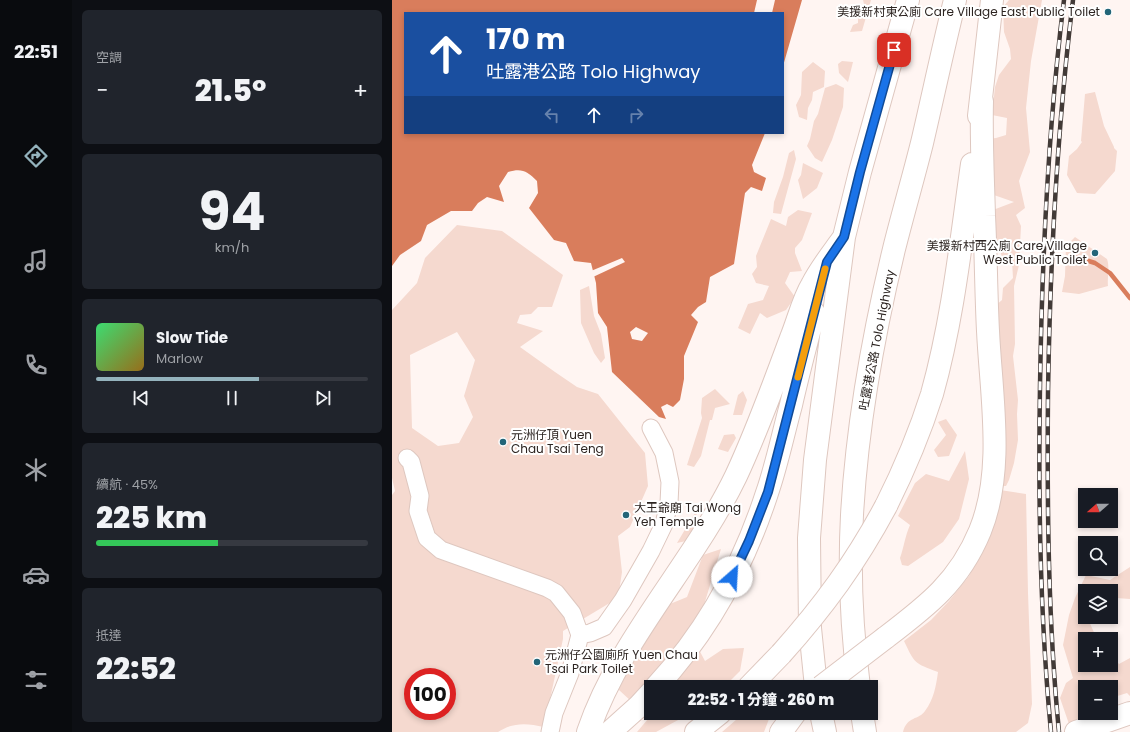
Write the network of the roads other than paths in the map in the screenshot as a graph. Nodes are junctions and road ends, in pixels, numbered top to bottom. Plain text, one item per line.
1 (908, 0) edge
2 (955, 0) edge
3 (992, 0) edge
4 (982, 101) junction
5 (844, 237) junction
6 (827, 262) junction
7 (651, 428) dead end
8 (407, 458) dead end
9 (580, 635) junction
10 (663, 680) edge
11 (756, 680) edge
12 (815, 680) edge
13 (830, 680) edge
14 (858, 680) edge
15 (644, 701) edge
16 (1130, 713) edge
17 (711, 720) edge
18 (790, 720) edge
19 (822, 720) edge
20 (863, 720) edge
21 (550, 732) edge
22 (588, 732) edge
23 (610, 732) edge
24 (696, 732) edge
25 (781, 732) edge
26 (825, 732) edge
27 (865, 732) edge
28 (1076, 732) edge

1 - 5 main road
2 - 14 main road, 吐露港公路 Tolo Highway
3 - 4 main road
4 - 11 main road, bridge
4 - 13 main road, bridge
5 - 6 main road
5 - 12 main road
6 - 10 main road
6 - 22 main road
7 - 9 street
8 - 9 street
9 - 21 street
15 - 23 main road
16 - 28 main road
17 - 24 main road
18 - 25 main road
19 - 26 main road
20 - 27 main road

